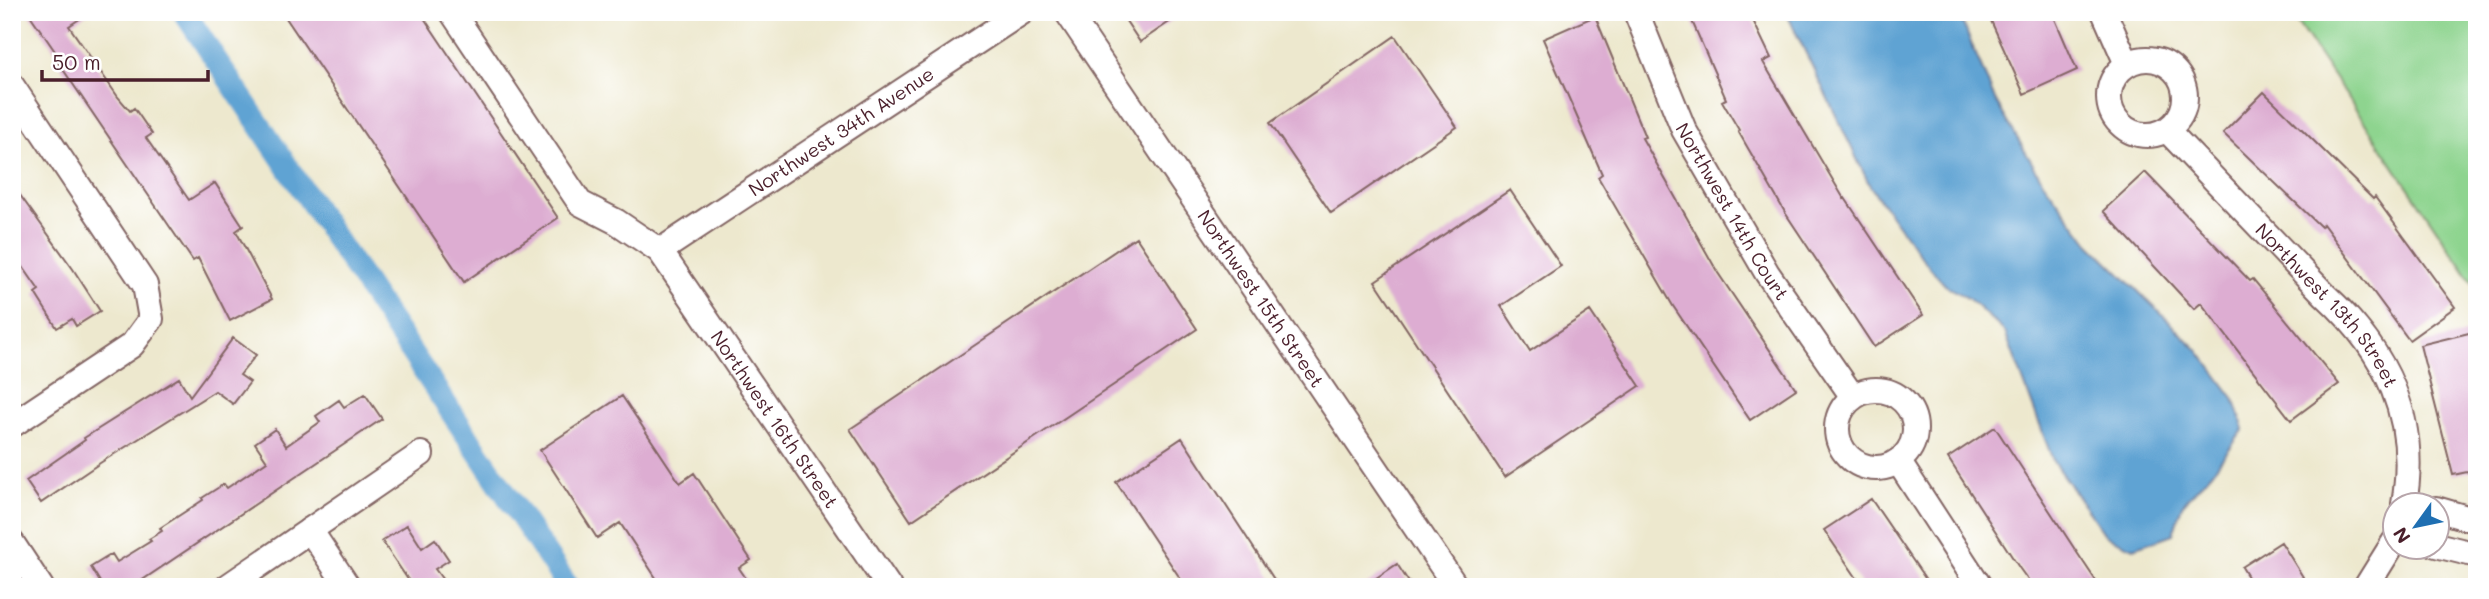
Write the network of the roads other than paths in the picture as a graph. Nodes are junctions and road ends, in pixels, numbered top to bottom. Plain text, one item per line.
1 (452, 12) edge
2 (1022, 12) edge
3 (1067, 12) edge
4 (1636, 12) edge
5 (2104, 12) edge
6 (2127, 64) junction
7 (12, 86) edge
8 (2167, 130) junction
9 (660, 251) junction
10 (1853, 397) junction
11 (12, 425) edge
12 (421, 454) dead end
13 (1898, 461) junction
14 (2409, 490) edge
15 (2450, 513) edge
16 (2477, 522) edge
17 (310, 530) junction
18 (12, 543) edge
19 (2450, 548) edge
20 (2477, 555) edge
21 (2383, 560) edge
22 (41, 587) edge
23 (227, 587) edge
24 (348, 587) edge
25 (889, 587) edge
26 (1456, 587) edge
27 (1980, 587) edge
28 (2366, 587) edge

1 - 9 street
2 - 9 street, Northwest 34th Avenue
3 - 26 street, Northwest 15th Street
4 - 10 street, Northwest 14th Court
5 - 6 street
6 - 8 street
6 - 8 street
7 - 11 street
8 - 14 street, Northwest 13th Street
9 - 25 street, Northwest 16th Street
10 - 13 street
10 - 13 street
12 - 17 street
13 - 27 street
15 - 16 street
17 - 23 street
17 - 24 street
18 - 22 street
19 - 20 street
21 - 28 street

